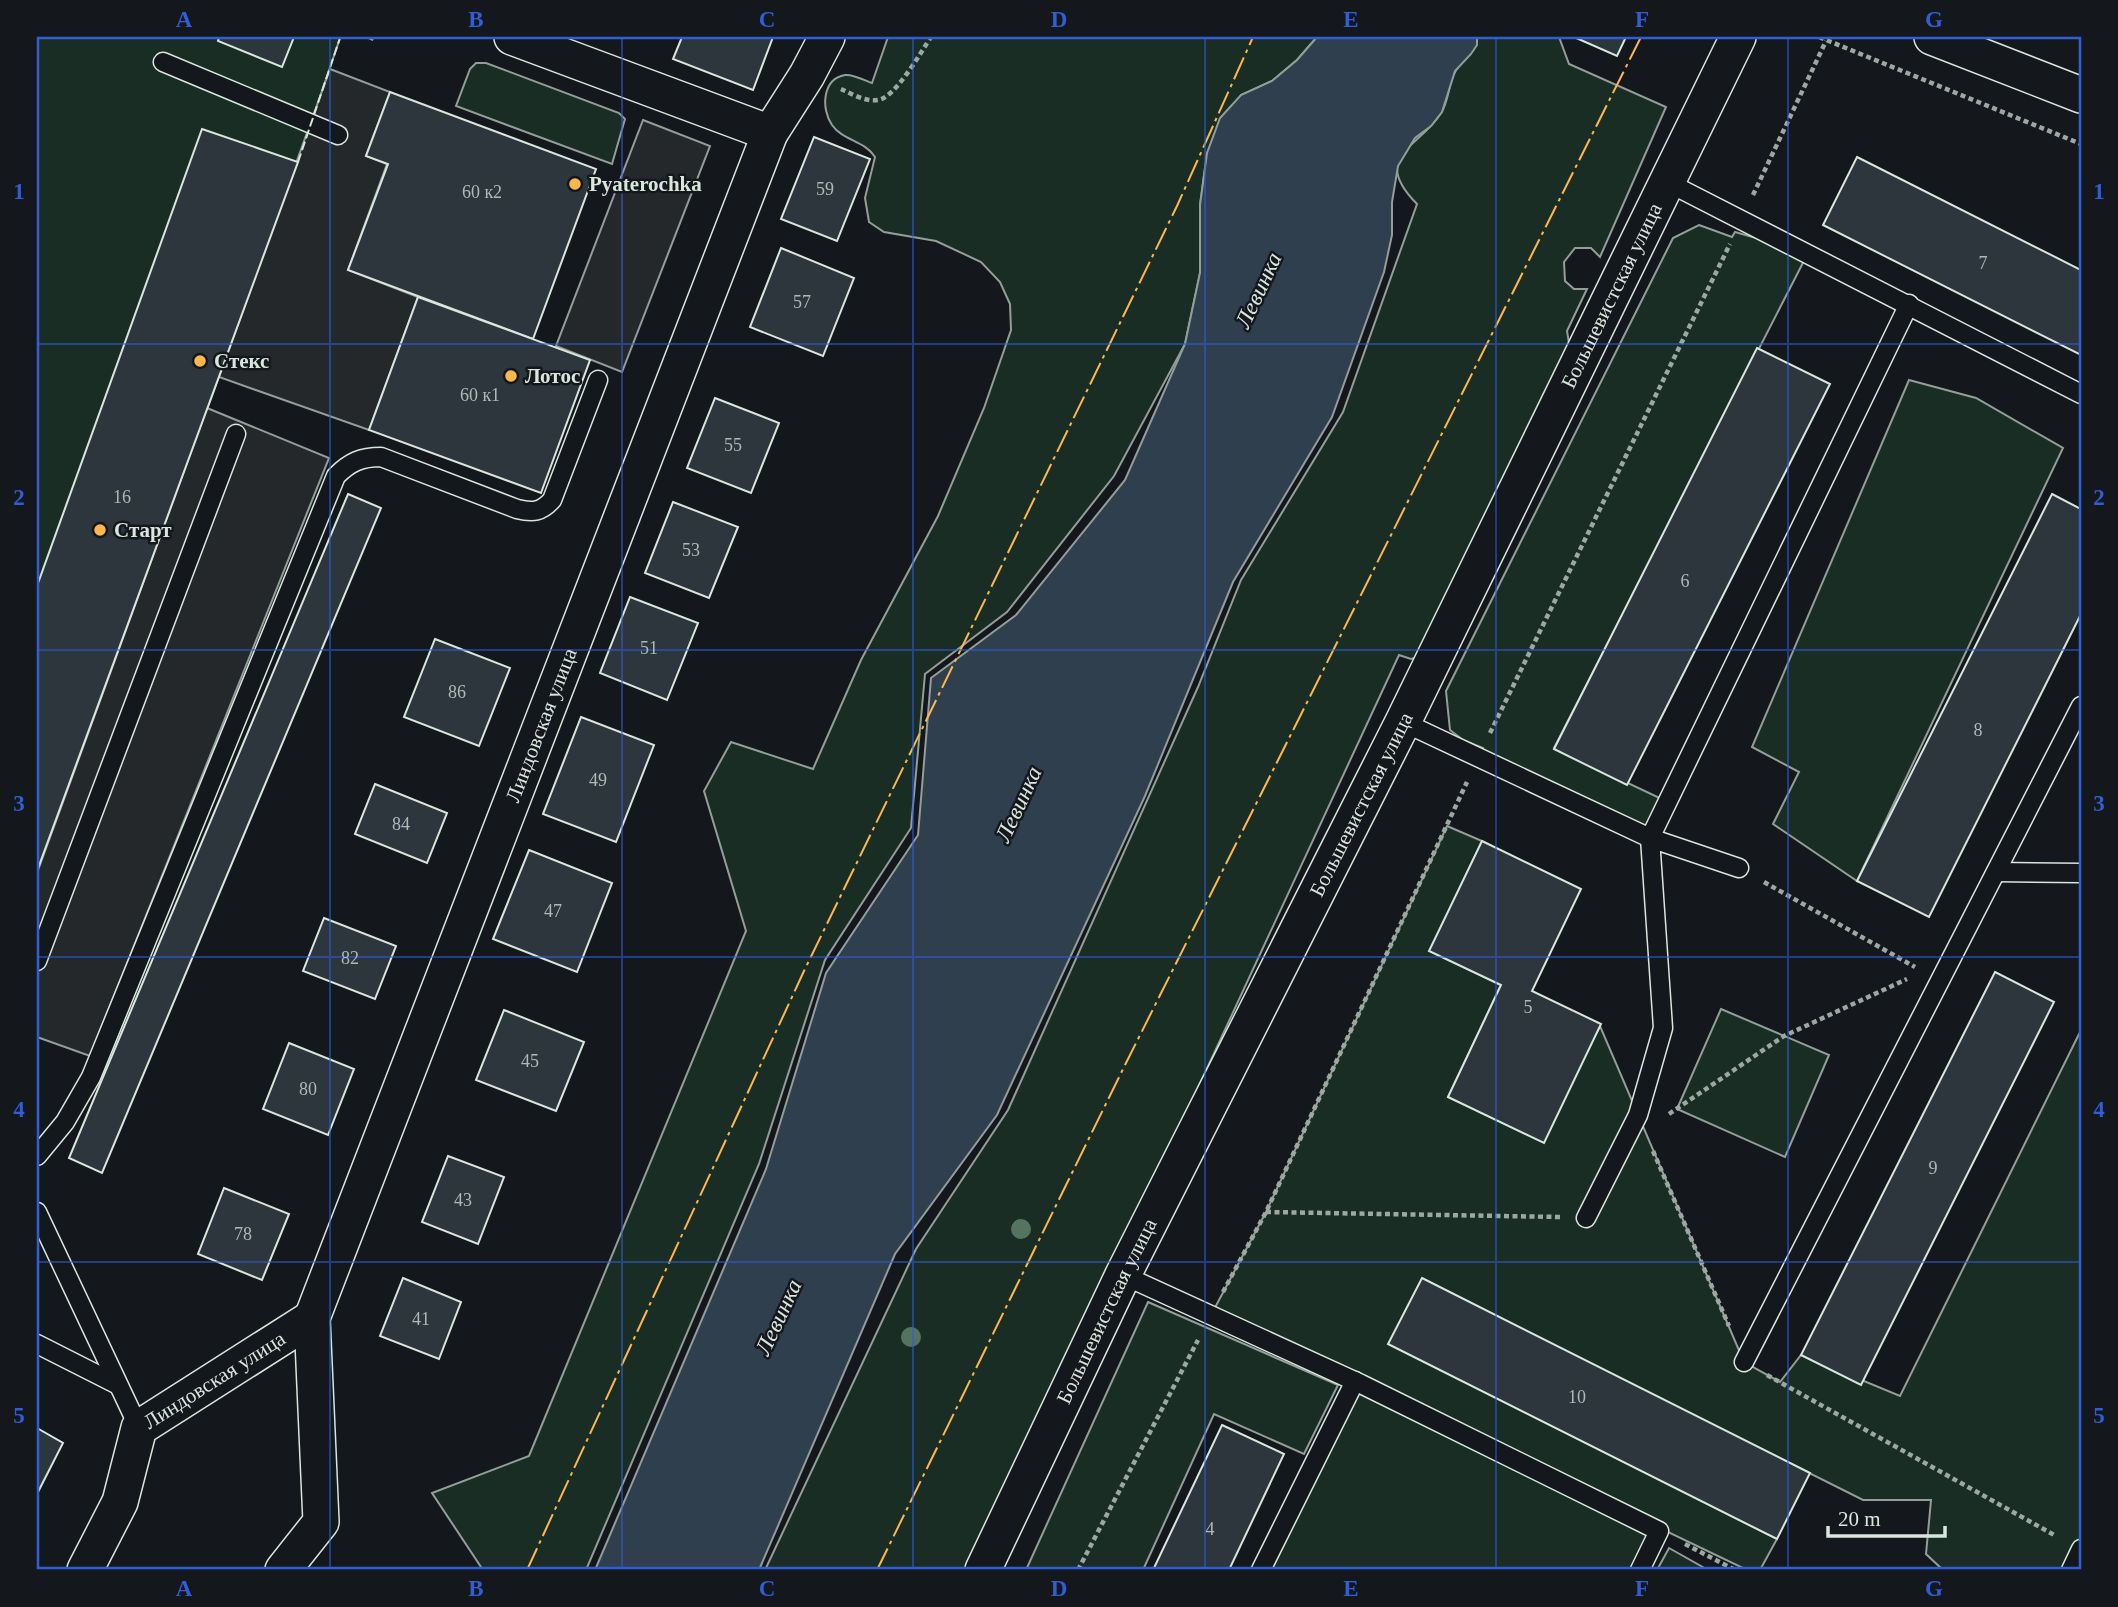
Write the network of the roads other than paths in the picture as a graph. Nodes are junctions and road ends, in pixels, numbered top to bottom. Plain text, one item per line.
1 (512, 37) edge
2 (827, 37) edge
3 (1738, 37) edge
4 (1933, 37) edge
5 (596, 51) edge
6 (163, 62) dead end
7 (2081, 95) edge
8 (770, 133) junction
9 (338, 135) dead end
10 (1665, 181) junction
11 (1909, 304) junction
12 (598, 380) dead end
13 (2081, 394) edge
14 (236, 434) dead end
15 (2081, 706) edge
16 (1403, 722) junction
17 (1650, 838) junction
18 (1739, 868) road end
19 (1996, 872) junction
20 (2081, 873) edge
21 (37, 961) edge
22 (37, 1156) edge
23 (37, 1212) edge
24 (1586, 1218) road end
25 (1124, 1275) junction
26 (312, 1318) junction
27 (37, 1344) edge
28 (1744, 1362) road end
29 (1355, 1381) junction
30 (118, 1385) junction
31 (138, 1428) junction
32 (2081, 1550) edge
33 (85, 1570) edge
34 (283, 1570) edge
35 (983, 1570) edge
36 (1261, 1570) edge
37 (1640, 1570) edge
38 (2071, 1570) edge

1 - 5 street
2 - 8 street, Линдовская улица
3 - 10 street, Большевистская улица
4 - 7 street
5 - 8 street
6 - 9 lane
8 - 26 street, Линдовская улица
10 - 11 lane
10 - 16 street, Большевистская улица
11 - 13 lane
11 - 17 lane
12 - 22 lane
14 - 21 lane
15 - 19 lane
16 - 17 lane
16 - 25 street, Большевистская улица
17 - 18 lane
17 - 24 lane
19 - 20 lane
19 - 28 lane
23 - 30 lane
25 - 29 lane
25 - 35 street, Большевистская улица
26 - 31 street, Линдовская улица
26 - 34 street, Линдовская улица
27 - 30 lane
29 - 36 lane
29 - 37 lane
30 - 31 lane
31 - 33 street, Линдовская улица
32 - 38 lane

